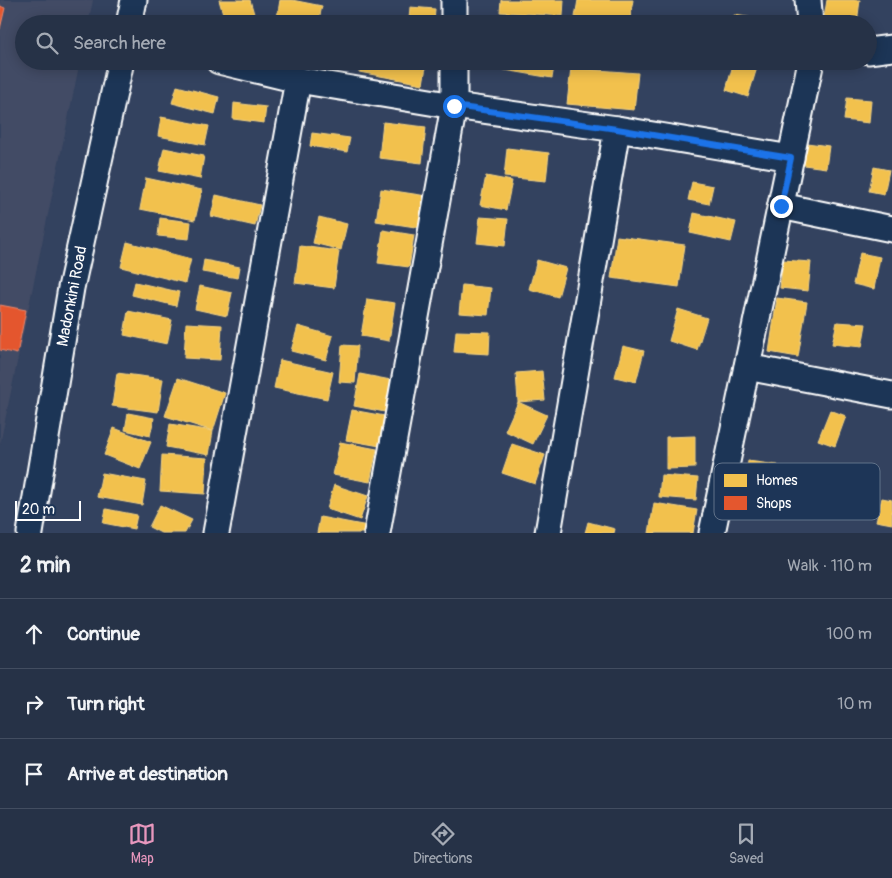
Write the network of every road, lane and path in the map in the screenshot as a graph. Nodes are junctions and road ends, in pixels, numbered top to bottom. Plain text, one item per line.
1 (134, 0) edge
2 (454, 0) edge
3 (808, 0) edge
4 (131, 15) edge
5 (454, 15) edge
6 (809, 15) edge
7 (892, 48) edge
8 (877, 50) edge
9 (119, 70) edge
10 (256, 70) edge
11 (454, 70) edge
12 (809, 70) edge
13 (298, 80) junction
14 (454, 106) junction
15 (617, 129) junction
16 (791, 158) junction
17 (781, 206) junction
18 (892, 229) edge
19 (747, 367) junction
20 (892, 395) edge
21 (729, 463) edge
22 (30, 533) edge
23 (216, 533) edge
24 (377, 533) edge
25 (548, 533) edge

1 - 4 street
2 - 5 street
3 - 6 street
7 - 8 street
9 - 22 street, Madonkini Road
10 - 13 street
11 - 14 street
12 - 16 street
13 - 14 street
13 - 23 street
14 - 15 street
14 - 24 street
15 - 16 street
15 - 25 street
16 - 17 street
17 - 18 street
17 - 19 street
19 - 20 street
19 - 21 street

